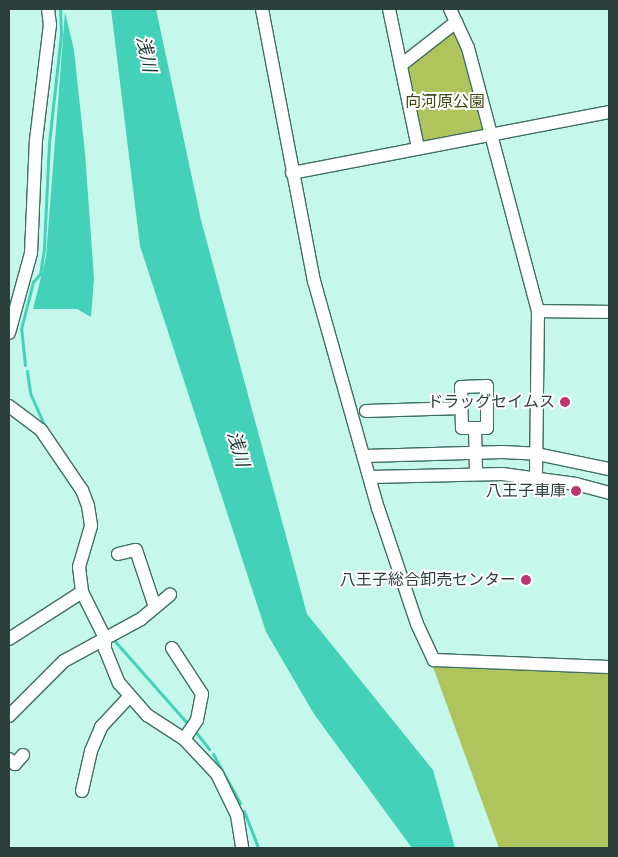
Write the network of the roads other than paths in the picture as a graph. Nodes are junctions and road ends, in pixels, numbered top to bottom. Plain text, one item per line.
1 (48, 9) edge
2 (262, 9) edge
3 (389, 9) edge
4 (450, 9) edge
5 (456, 22) junction
6 (401, 65) junction
7 (609, 112) edge
8 (492, 132) junction
9 (418, 148) junction
10 (292, 173) junction
11 (538, 311) junction
12 (12, 312) edge
13 (609, 312) edge
14 (9, 333) edge
15 (9, 406) edge
16 (462, 408) junction
17 (366, 411) dead end
18 (22, 416) junction
19 (9, 422) edge
20 (475, 428) junction
21 (476, 451) junction
22 (537, 454) junction
23 (365, 456) junction
24 (609, 469) edge
25 (476, 473) junction
26 (371, 477) junction
27 (536, 477) junction
28 (609, 493) edge
29 (118, 554) dead end
30 (82, 592) junction
31 (170, 594) dead end
32 (155, 607) junction
33 (105, 638) junction
34 (9, 639) edge
35 (172, 648) dead end
36 (609, 667) edge
37 (129, 697) junction
38 (9, 716) edge
39 (184, 739) junction
40 (23, 755) dead end
41 (9, 760) edge
42 (82, 791) dead end
43 (242, 848) edge

1 - 12 street
2 - 10 street
3 - 6 street
4 - 5 street
5 - 6 street
5 - 8 street
6 - 9 street
7 - 8 street
8 - 9 street
8 - 11 street
9 - 10 street
10 - 23 street
11 - 13 street
11 - 22 street
12 - 14 street
15 - 18 street
16 - 17 street
16 - 20 street
16 - 20 street
18 - 19 street
18 - 30 street
20 - 21 street
21 - 22 street
21 - 23 street
21 - 25 street
22 - 24 street
22 - 27 street
23 - 26 street
25 - 26 street
25 - 27 street
26 - 36 street
27 - 28 street
29 - 32 street
30 - 33 street
30 - 34 street
31 - 32 street
32 - 33 street
33 - 37 street
33 - 38 street
35 - 39 street
37 - 39 street
37 - 42 street
39 - 43 street
40 - 41 street

